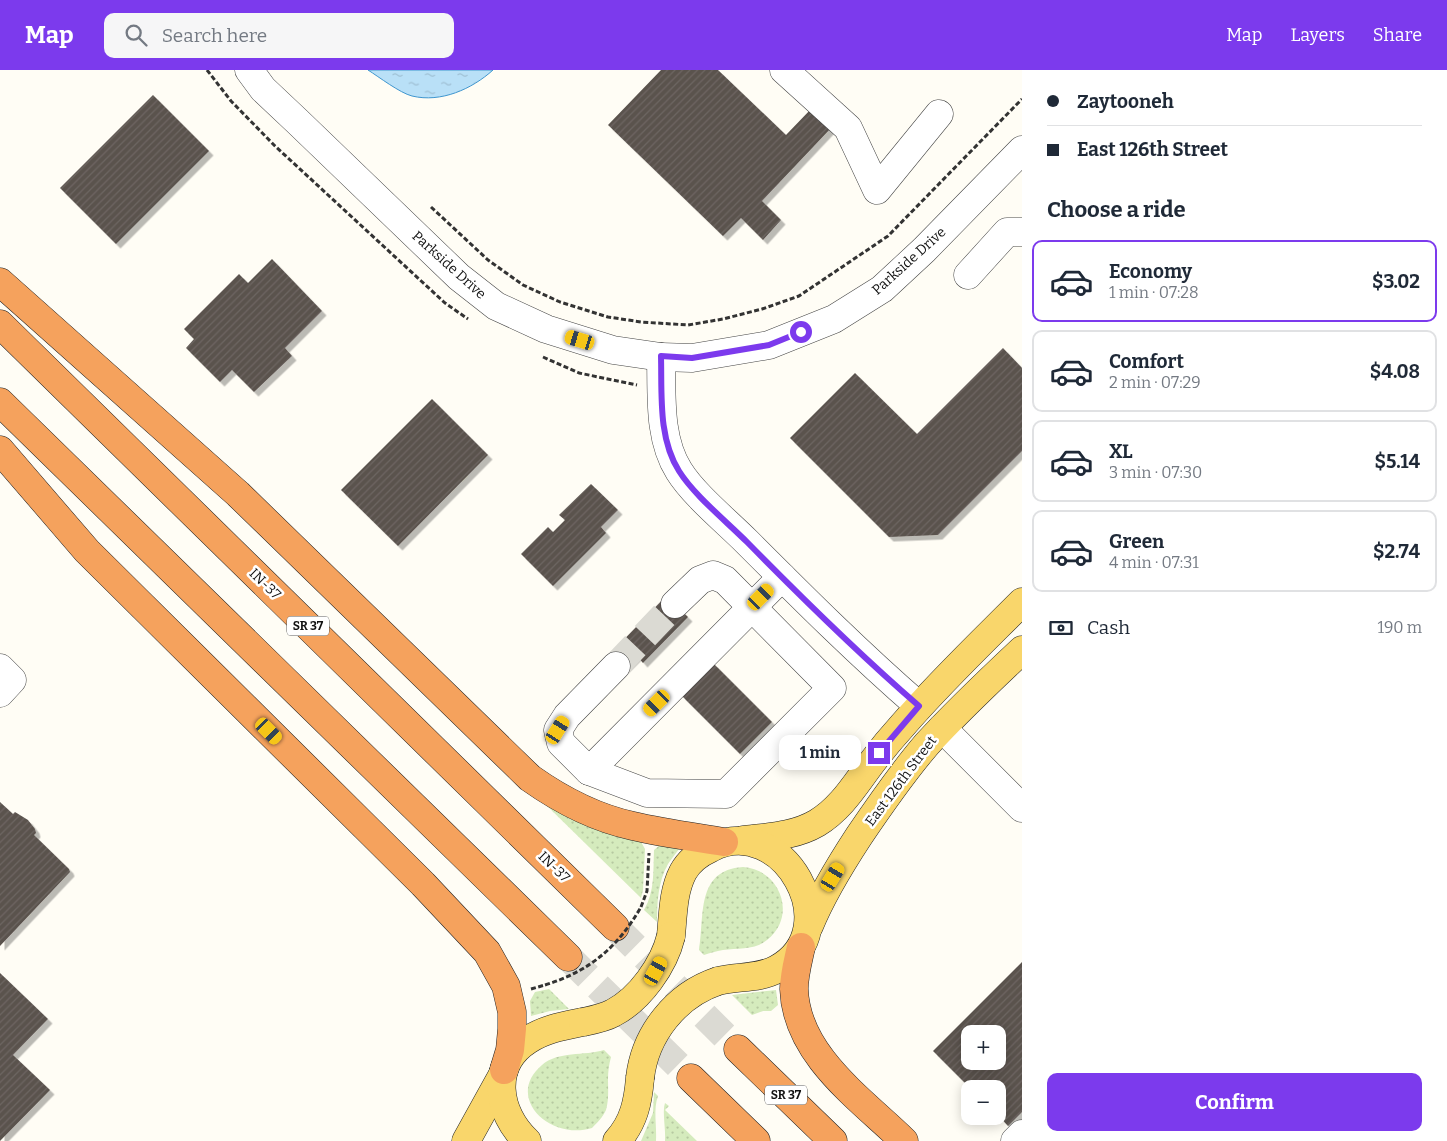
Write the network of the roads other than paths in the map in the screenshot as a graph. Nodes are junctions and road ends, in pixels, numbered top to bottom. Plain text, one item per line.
1 (250, 70) edge
2 (784, 70) edge
3 (939, 114) dead end
4 (1022, 150) edge
5 (1022, 232) edge
6 (968, 274) dead end
7 (0, 282) edge
8 (0, 324) edge
9 (661, 356) junction
10 (0, 402) edge
11 (0, 450) edge
12 (782, 577) junction
13 (1022, 602) edge
14 (676, 604) tunnel mouth
15 (751, 608) junction
16 (1022, 650) edge
17 (616, 666) tunnel mouth
18 (0, 668) edge
19 (0, 693) edge
20 (919, 706) junction
21 (942, 728) junction
22 (590, 771) junction
23 (1022, 808) edge
24 (734, 841) junction
25 (615, 927) tunnel mouth
26 (804, 939) junction
27 (568, 957) tunnel mouth
28 (738, 1049) tunnel mouth
29 (503, 1072) junction
30 (691, 1078) tunnel mouth
31 (1022, 1134) edge
32 (466, 1141) edge
33 (526, 1141) edge
34 (617, 1141) edge
35 (756, 1141) edge
36 (833, 1141) edge
37 (904, 1141) edge
38 (1015, 1141) edge

1 - 9 street, Parkside Drive
2 - 3 street
4 - 9 street, Parkside Drive
5 - 6 street
7 - 24 highway
8 - 25 highway, IN-37 / SR 37
9 - 12 street
10 - 27 highway
11 - 29 highway
12 - 15 street
12 - 20 street
13 - 20 main road
14 - 15 street
15 - 22 street
15 - 22 street
16 - 21 main road, East 126th Street
17 - 22 street
18 - 19 street
20 - 24 main road
21 - 23 street
21 - 26 main road, East 126th Street
24 - 26 main road
24 - 29 main road, bridge
26 - 34 main road, bridge
26 - 37 highway
28 - 36 highway, SR 37
29 - 32 main road
29 - 33 main road
30 - 35 highway
31 - 38 street

